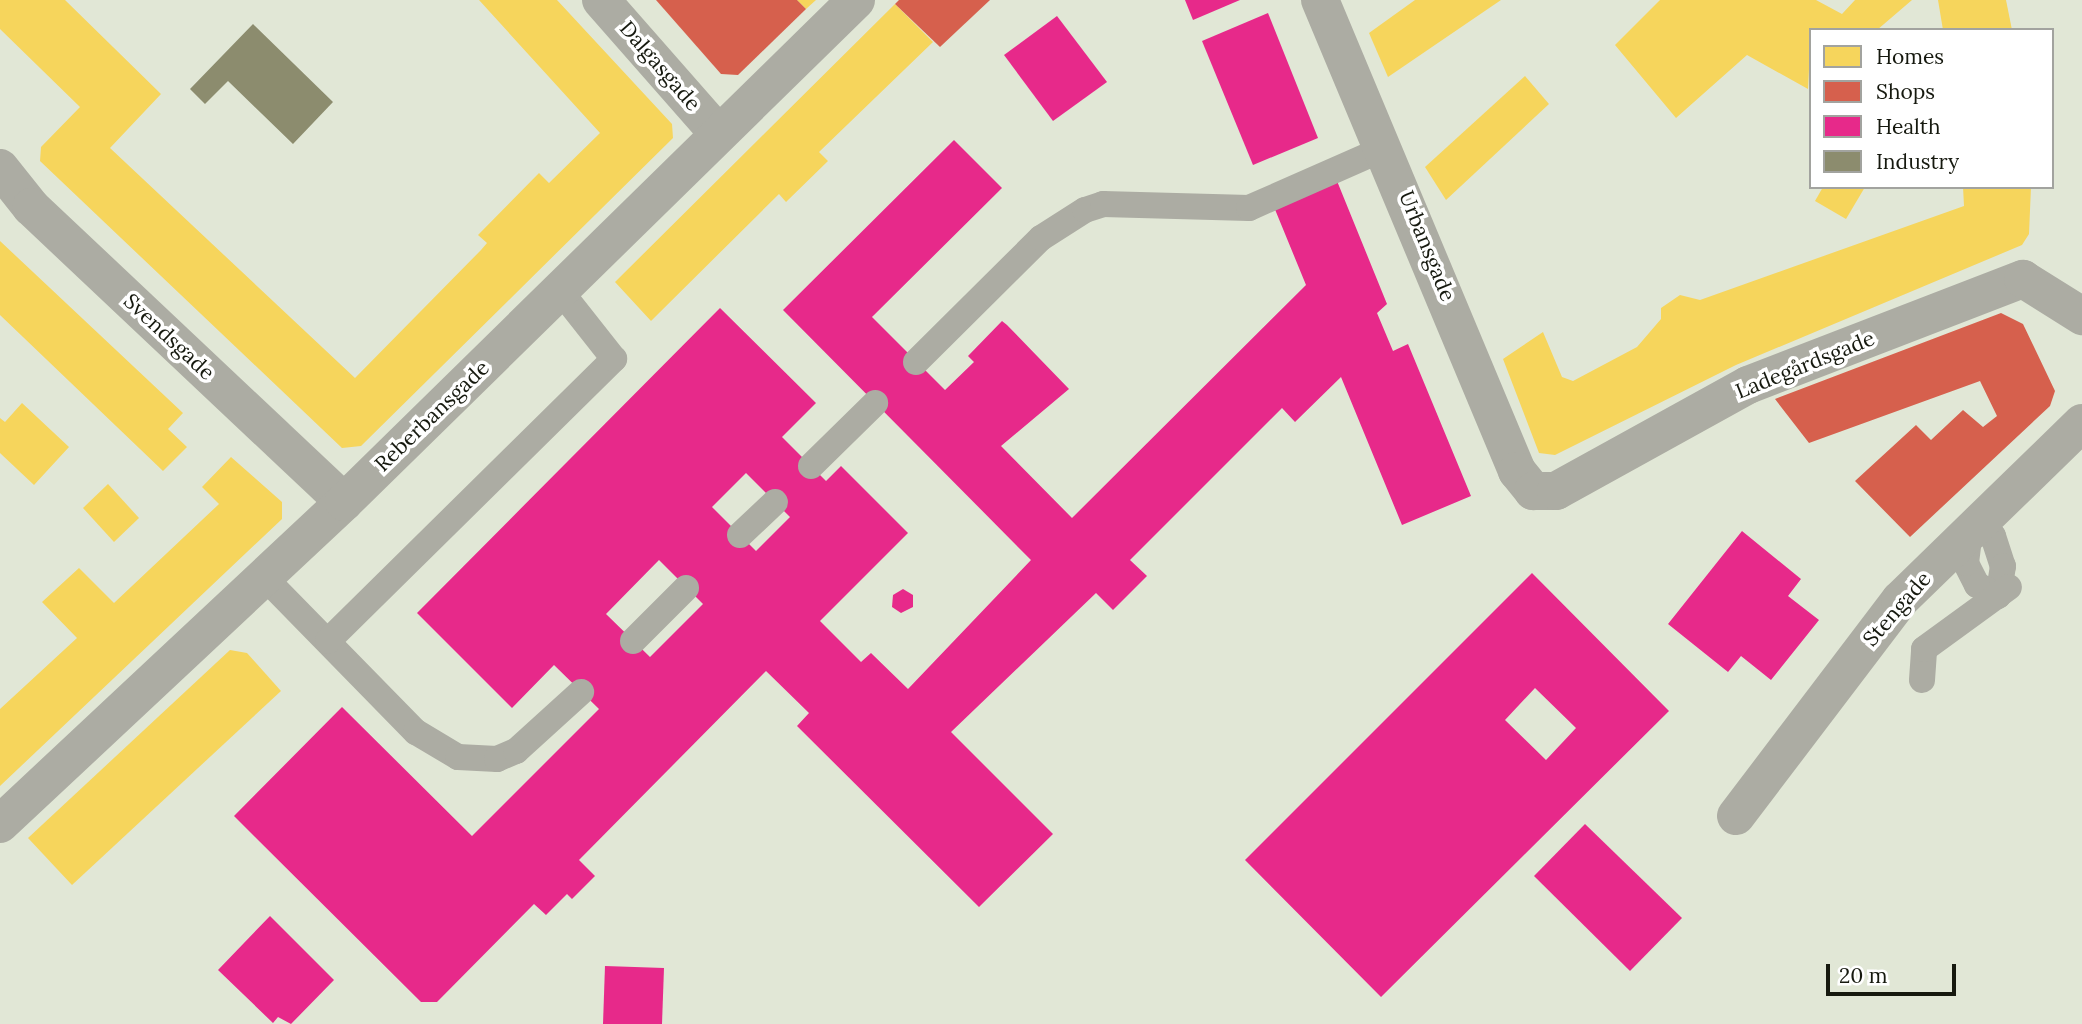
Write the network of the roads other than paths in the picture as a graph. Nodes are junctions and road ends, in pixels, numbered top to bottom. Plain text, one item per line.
1 (601, 0) edge
2 (856, 0) edge
3 (1320, 0) edge
4 (718, 133) junction
5 (1387, 147) junction
6 (0, 167) edge
7 (561, 292) junction
8 (2082, 316) edge
9 (916, 362) dead end
10 (875, 403) dead end
11 (2082, 423) edge
12 (811, 466) dead end
13 (1533, 491) joint
14 (344, 502) junction
15 (775, 502) dead end
16 (1970, 529) junction
17 (740, 535) dead end
18 (264, 577) junction
19 (2018, 579) dead end
20 (686, 588) dead end
21 (1998, 596) junction
22 (633, 640) dead end
23 (328, 641) junction
24 (1922, 680) dead end
25 (581, 692) dead end
26 (1736, 816) dead end
27 (0, 824) edge

1 - 4 street, Dalgasgade
2 - 4 street, Reberbansgade
3 - 5 street, Urbansgade
4 - 7 street, Reberbansgade
5 - 9 lane
5 - 13 street, Urbansgade
6 - 14 street, Svendsgade
7 - 14 street, Reberbansgade
7 - 23 lane
8 - 13 street, Ladegårdsgade
10 - 12 lane
11 - 16 street, Stengade
14 - 18 street, Reberbansgade
15 - 17 lane
16 - 21 lane
16 - 26 street, Stengade
18 - 23 lane
18 - 27 street, Reberbansgade
19 - 21 lane
20 - 22 lane
21 - 24 lane
23 - 25 lane

